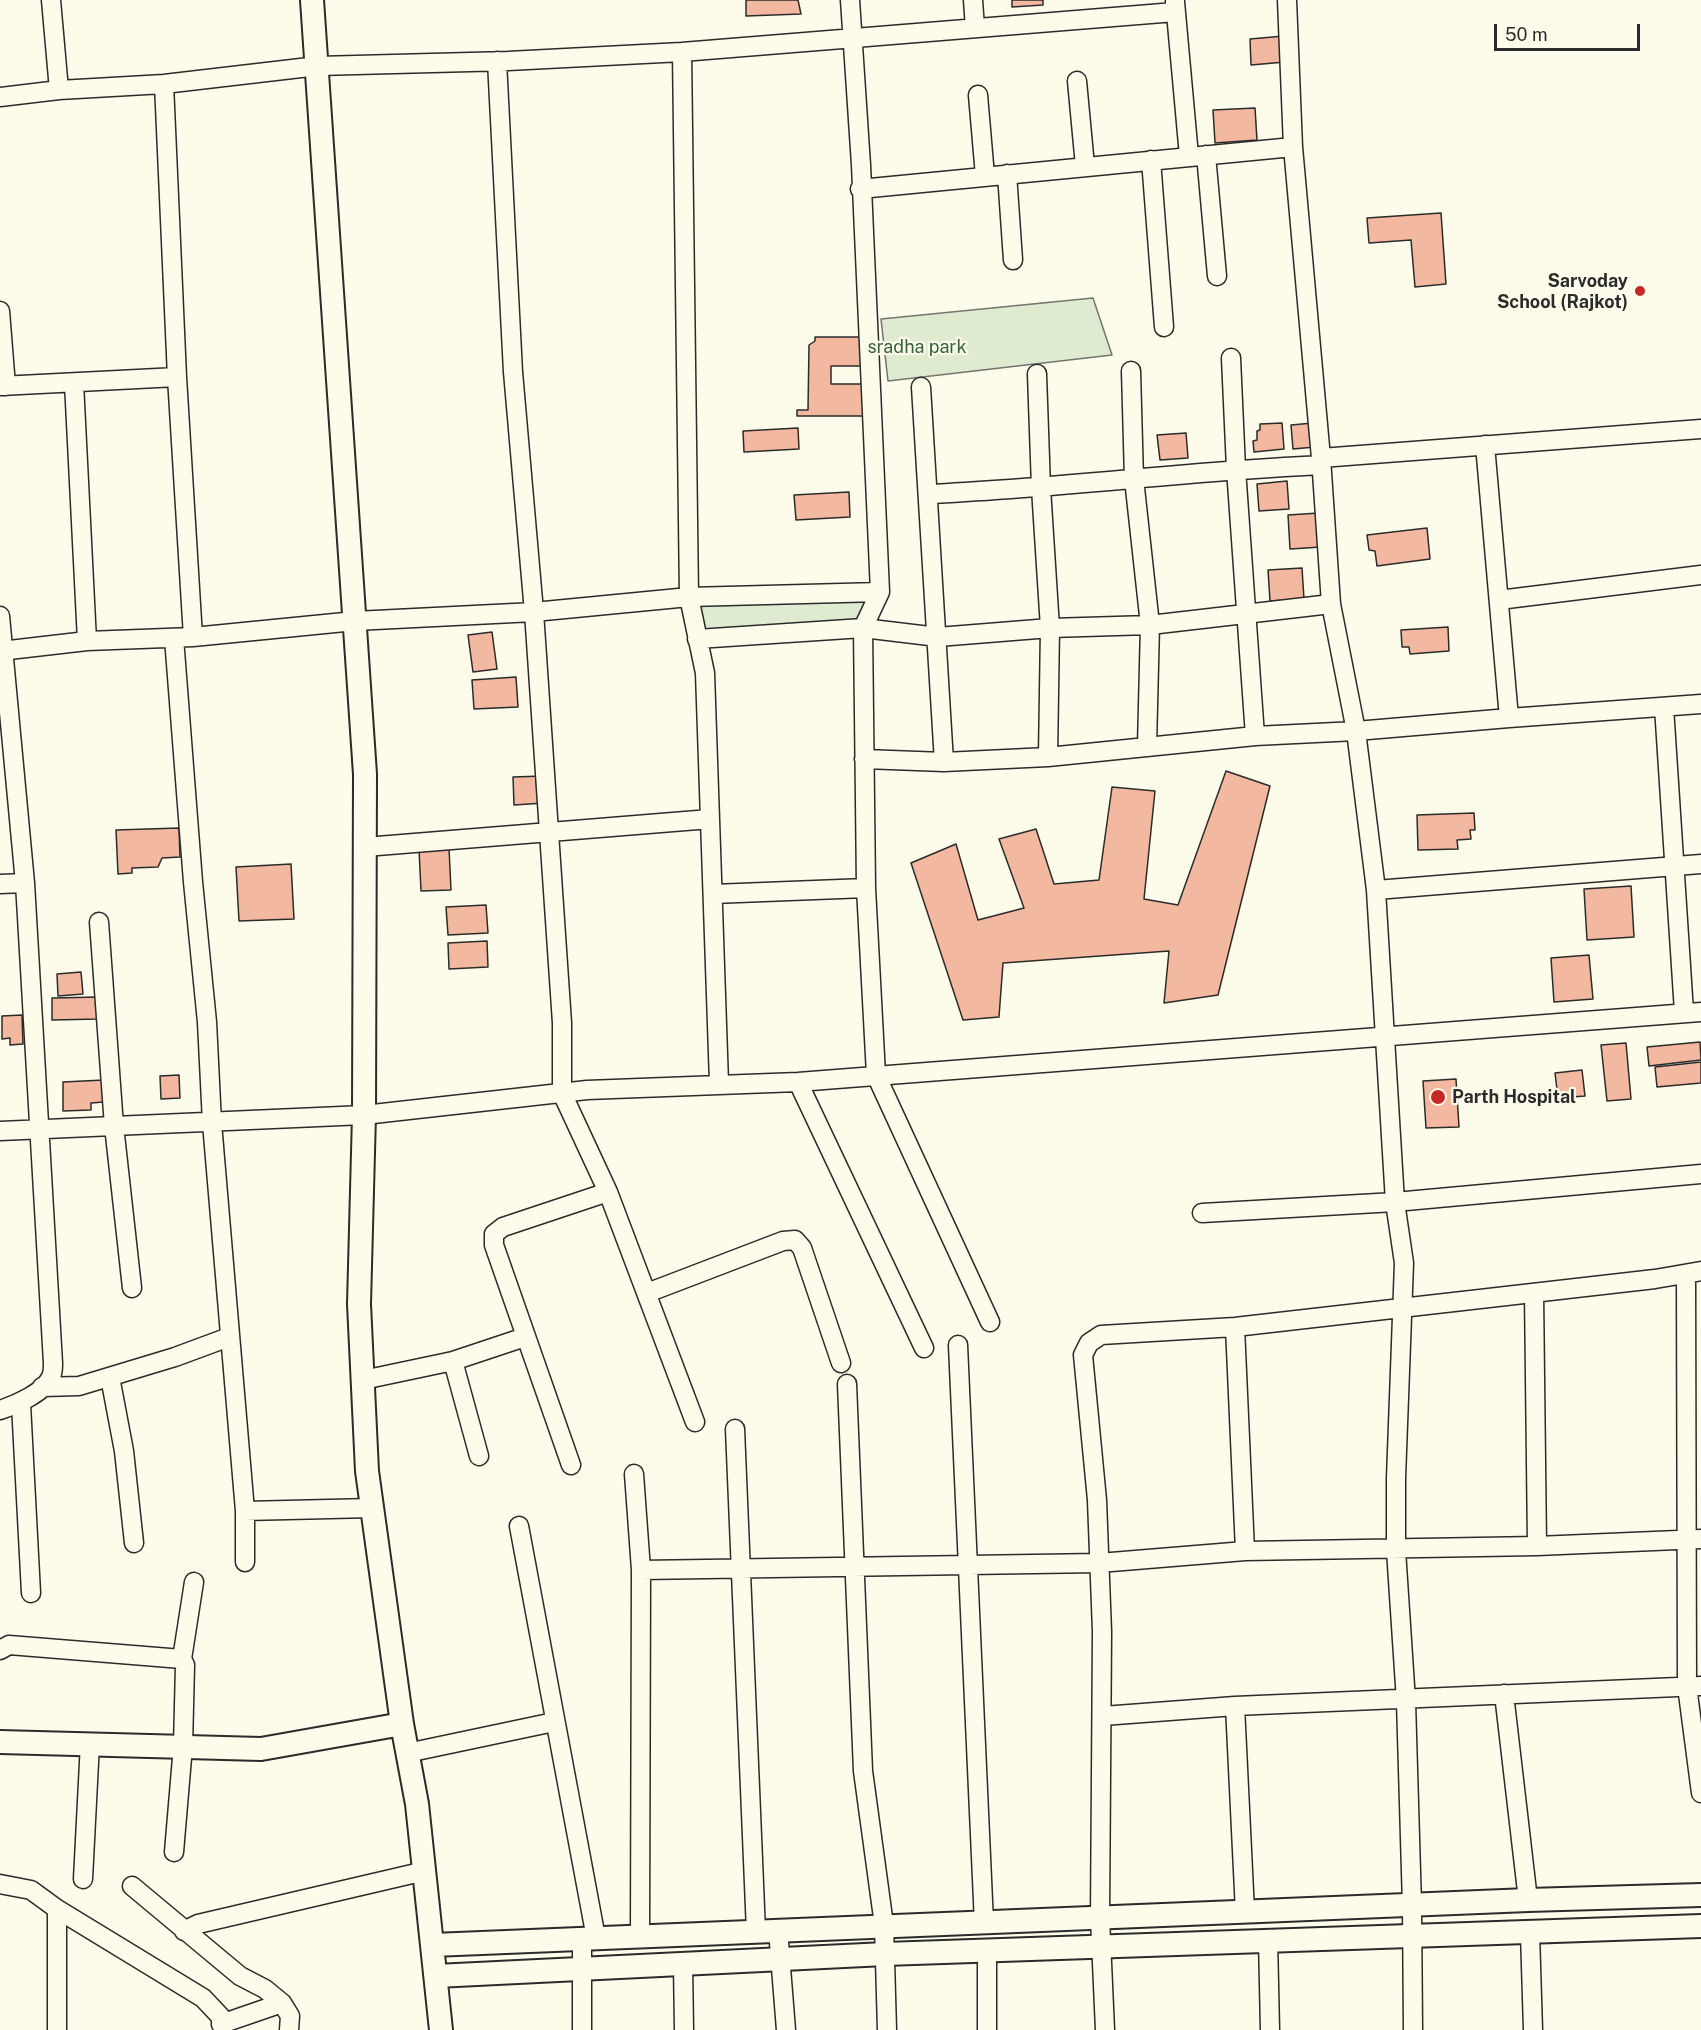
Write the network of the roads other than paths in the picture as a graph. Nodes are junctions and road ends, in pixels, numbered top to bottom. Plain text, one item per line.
1 (51, 0) edge
2 (312, 0) edge
3 (850, 0) edge
4 (973, 0) edge
5 (1287, 0) edge
6 (1175, 6) edge
7 (1104, 9) edge
8 (975, 28) junction
9 (852, 37) junction
10 (682, 52) junction
11 (497, 61) junction
12 (318, 66) junction
13 (1077, 81) dead end
14 (164, 84) junction
15 (59, 90) junction
16 (978, 95) dead end
17 (0, 97) edge
18 (1293, 147) junction
19 (1198, 155) junction
20 (1151, 160) junction
21 (1085, 166) junction
22 (1007, 174) junction
23 (985, 176) junction
24 (860, 189) junction
25 (1013, 260) dead end
26 (1217, 276) dead end
27 (0, 311) edge
28 (1164, 327) dead end
29 (1231, 358) dead end
30 (1131, 371) dead end
31 (1037, 374) dead end
32 (177, 377) junction
33 (74, 383) junction
34 (3, 386) edge
35 (921, 387) dead end
36 (1701, 429) edge
37 (1485, 445) junction
38 (1321, 462) junction
39 (1236, 469) junction
40 (1134, 479) junction
41 (1041, 488) junction
42 (928, 494) junction
43 (1701, 575) edge
44 (880, 592) junction
45 (689, 597) junction
46 (1499, 600) junction
47 (1331, 604) junction
48 (534, 612) junction
49 (1245, 614) junction
50 (0, 616) edge
51 (355, 621) junction
52 (1150, 625) junction
53 (863, 628) junction
54 (1050, 628) junction
55 (938, 637) junction
56 (174, 638) junction
57 (193, 638) junction
58 (697, 639) junction
59 (87, 641) junction
60 (2, 651) edge
61 (1701, 704) edge
62 (1664, 707) junction
63 (1509, 718) junction
64 (1356, 731) junction
65 (1255, 736) junction
66 (1147, 746) junction
67 (1047, 757) junction
68 (864, 759) junction
69 (944, 762) junction
70 (710, 819) junction
71 (549, 832) junction
72 (365, 847) junction
73 (1701, 864) edge
74 (1674, 867) junction
75 (25, 883) junction
76 (0, 884) edge
77 (866, 888) junction
78 (1376, 890) junction
79 (713, 894) junction
80 (99, 922) dead end
81 (1693, 1012) edge
82 (1385, 1036) junction
83 (876, 1075) junction
84 (798, 1082) junction
85 (719, 1083) junction
86 (562, 1093) junction
87 (364, 1115) junction
88 (212, 1123) junction
89 (114, 1126) junction
90 (40, 1129) junction
91 (0, 1131) edge
92 (1701, 1174) edge
93 (608, 1192) junction
94 (1395, 1202) junction
95 (1202, 1213) dead end
96 (1693, 1273) edge
97 (132, 1288) dead end
98 (646, 1293) junction
99 (1534, 1293) junction
100 (1401, 1307) junction
101 (990, 1322) dead end
102 (1235, 1327) junction
103 (229, 1337) junction
104 (525, 1337) junction
105 (958, 1345) dead end
106 (924, 1348) dead end
107 (453, 1361) junction
108 (841, 1363) dead end
109 (110, 1377) junction
110 (363, 1380) junction
111 (847, 1384) dead end
112 (42, 1387) junction
113 (21, 1404) junction
114 (0, 1410) edge
115 (695, 1422) dead end
116 (735, 1430) dead end
117 (479, 1456) dead end
118 (571, 1465) dead end
119 (634, 1474) dead end
120 (372, 1508) junction
121 (245, 1511) junction
122 (519, 1526) dead end
123 (1694, 1539) edge
124 (134, 1543) dead end
125 (1537, 1546) junction
126 (1396, 1550) junction
127 (1245, 1551) junction
128 (245, 1562) dead end
129 (1099, 1563) junction
130 (966, 1565) junction
131 (856, 1566) junction
132 (739, 1568) junction
133 (641, 1569) junction
134 (194, 1582) dead end
135 (31, 1593) dead end
136 (0, 1650) edge
137 (182, 1659) junction
138 (1694, 1686) edge
139 (1504, 1694) junction
140 (1406, 1701) junction
141 (1235, 1706) junction
142 (1103, 1716) junction
143 (554, 1722) junction
144 (402, 1724) junction
145 (0, 1742) edge
146 (90, 1743) junction
147 (183, 1746) junction
148 (407, 1754) junction
149 (1701, 1793) edge
150 (174, 1852) dead end
151 (425, 1871) junction
152 (83, 1879) dead end
153 (0, 1884) edge
154 (132, 1886) dead end
155 (1701, 1895) edge
156 (1528, 1900) junction
157 (1413, 1906) junction
158 (57, 1909) junction
159 (1245, 1912) junction
160 (1100, 1918) junction
161 (984, 1923) junction
162 (884, 1925) junction
163 (1701, 1926) edge
164 (778, 1930) junction
165 (184, 1931) junction
166 (756, 1932) junction
167 (1530, 1933) junction
168 (640, 1937) junction
169 (1413, 1937) junction
170 (589, 1939) junction
171 (1268, 1939) junction
172 (433, 1945) junction
173 (1102, 1946) junction
174 (987, 1950) junction
175 (885, 1954) junction
176 (780, 1959) junction
177 (683, 1964) junction
178 (582, 1969) junction
179 (436, 1976) junction
180 (282, 2003) junction
181 (222, 2027) edge
182 (57, 2030) edge
183 (289, 2030) edge
184 (441, 2030) edge
185 (582, 2030) edge
186 (684, 2030) edge
187 (786, 2030) edge
188 (887, 2030) edge
189 (987, 2030) edge
190 (1105, 2030) edge
191 (1270, 2030) edge
192 (1413, 2030) edge
193 (1533, 2030) edge

1 - 15 street
2 - 12 street
3 - 9 street
4 - 8 street
5 - 18 street
6 - 7 street
6 - 19 street
7 - 8 street
8 - 9 street
9 - 10 street
9 - 24 street
10 - 11 street
10 - 45 street
11 - 12 street
11 - 48 street
12 - 14 street
12 - 51 street
13 - 21 street
14 - 15 street
14 - 32 street
15 - 17 street
16 - 23 street
18 - 19 street
18 - 38 street
19 - 20 street
19 - 26 street
20 - 21 street
20 - 28 street
21 - 22 street
22 - 23 street
22 - 25 street
23 - 24 street
24 - 44 street
27 - 34 street
29 - 39 street
30 - 40 street
31 - 41 street
32 - 33 street
32 - 57 street
33 - 34 street
33 - 59 street
35 - 42 street
36 - 37 street
37 - 38 street
37 - 46 street
38 - 39 street
38 - 47 street
39 - 40 street
39 - 49 street
40 - 41 street
40 - 52 street
41 - 42 street
41 - 54 street
42 - 55 street
43 - 46 street
44 - 45 street
44 - 53 street
45 - 48 street
45 - 58 street
46 - 63 street
47 - 49 street
47 - 64 street
48 - 51 street
48 - 71 street
49 - 52 street
49 - 65 street
50 - 60 street
51 - 57 street
51 - 72 street
52 - 54 street
52 - 66 street
53 - 55 street
53 - 58 street
53 - 68 street
54 - 55 street
54 - 67 street
55 - 69 street
56 - 57 street
56 - 59 street
56 - 88 street
58 - 70 street
59 - 60 street
60 - 75 street
61 - 62 street
62 - 63 street
62 - 74 street
63 - 64 street
64 - 65 street
64 - 78 street
65 - 66 street
66 - 67 street
67 - 69 street
68 - 69 street
68 - 77 street
70 - 71 street
70 - 79 street
71 - 72 street
71 - 86 street
72 - 87 street
73 - 74 street
74 - 78 street
74 - 81 street
75 - 76 street
75 - 90 street
77 - 79 street
77 - 83 street
78 - 82 street
79 - 85 street
80 - 89 street
81 - 82 street
82 - 83 street
82 - 94 street
83 - 84 street
83 - 101 street
84 - 85 street
84 - 106 street
85 - 86 street
86 - 87 street
86 - 93 street
87 - 88 street
87 - 110 street
88 - 89 street
88 - 103 street
89 - 90 street
89 - 97 street
90 - 91 street
90 - 112 street
92 - 94 street
93 - 98 street
93 - 104 street
94 - 95 street
94 - 100 street
96 - 99 street
96 - 123 street
98 - 108 street
98 - 115 street
99 - 100 street
99 - 125 street
100 - 102 street
100 - 126 street
102 - 127 street
102 - 129 street
103 - 109 street
103 - 121 street
104 - 107 street
104 - 118 street
105 - 130 street
107 - 110 street
107 - 117 street
109 - 112 street
109 - 124 street
110 - 120 street
111 - 131 street
112 - 113 street
113 - 114 street
113 - 135 street
116 - 132 street
119 - 133 street
120 - 121 street
120 - 144 street
121 - 128 street
122 - 143 street
123 - 125 street
123 - 138 street
125 - 126 street
126 - 127 street
126 - 140 street
127 - 129 street
129 - 130 street
129 - 142 street
130 - 131 street
130 - 161 street
131 - 132 street
131 - 162 street
132 - 133 street
132 - 166 street
133 - 168 street
134 - 137 street
136 - 137 street
137 - 147 street
138 - 139 street
138 - 149 street
139 - 140 street
139 - 156 street
140 - 141 street
140 - 157 street
141 - 142 street
141 - 159 street
142 - 160 street
143 - 148 street
143 - 170 street
144 - 147 street
144 - 148 street
145 - 146 street
146 - 147 street
146 - 152 street
147 - 150 street
148 - 151 street
151 - 165 street
151 - 172 street
153 - 158 street
154 - 165 street
155 - 156 street
156 - 157 street
157 - 159 street
157 - 169 street
158 - 181 street
158 - 182 street
159 - 160 street
160 - 161 street
160 - 173 street
161 - 162 street
162 - 164 street
162 - 175 street
163 - 167 street
164 - 166 street
164 - 176 street
165 - 180 street
166 - 168 street
167 - 169 street
167 - 193 street
168 - 170 street
169 - 171 street
169 - 192 street
170 - 172 street
170 - 178 street
171 - 173 street
171 - 191 street
172 - 179 street
173 - 174 street
173 - 190 street
174 - 175 street
174 - 189 street
175 - 176 street
175 - 188 street
176 - 177 street
176 - 187 street
177 - 178 street
177 - 186 street
178 - 179 street
178 - 185 street
179 - 184 street
180 - 181 street
180 - 183 street

